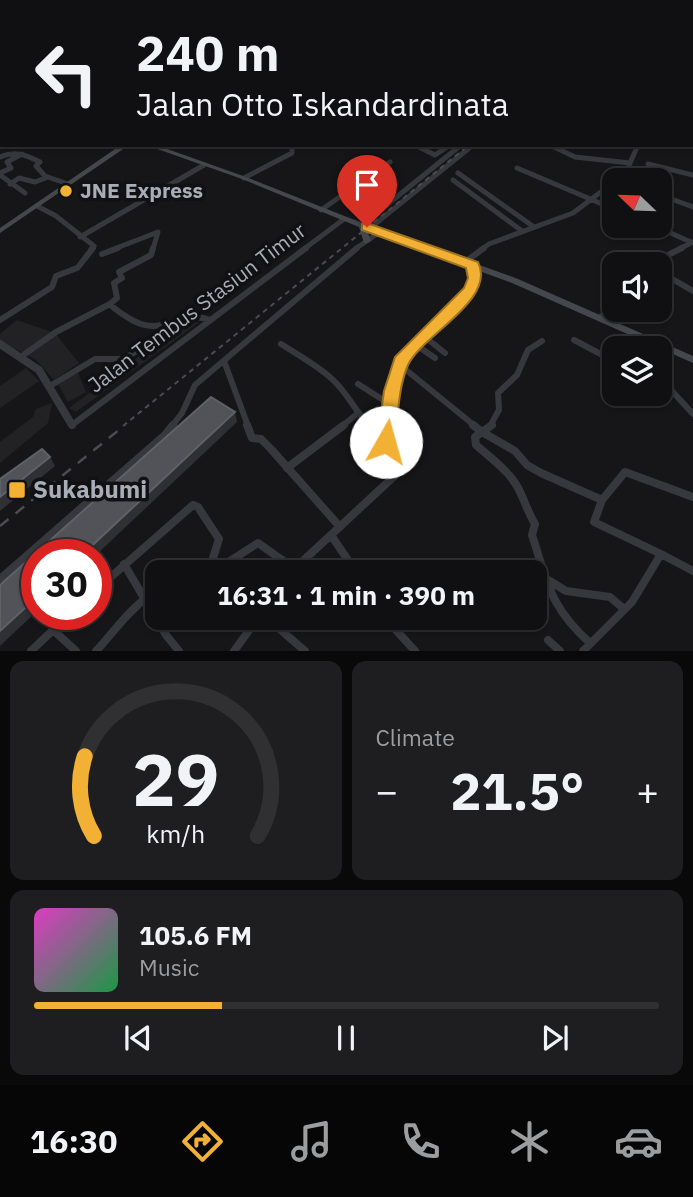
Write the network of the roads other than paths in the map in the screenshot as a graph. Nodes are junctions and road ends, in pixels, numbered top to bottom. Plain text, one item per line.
1 (123, 147) edge
2 (155, 147) edge
3 (292, 147) edge
4 (419, 147) edge
5 (447, 147) edge
6 (459, 147) edge
7 (470, 147) edge
8 (554, 147) edge
9 (635, 147) edge
10 (22, 154) junction
11 (0, 157) edge
12 (390, 163) dead end
13 (630, 163) junction
14 (204, 164) junction
15 (648, 164) dead end
16 (517, 168) dead end
17 (626, 168) edge
18 (458, 173) dead end
19 (0, 174) edge
20 (693, 175) edge
21 (48, 177) junction
22 (244, 178) junction
23 (453, 180) dead end
24 (10, 184) junction
25 (68, 184) junction
26 (25, 193) dead end
27 (602, 193) edge
28 (672, 199) edge
29 (594, 200) junction
30 (602, 204) edge
31 (37, 206) junction
32 (693, 207) edge
33 (321, 210) junction
34 (344, 219) junction
35 (366, 227) junction
36 (534, 227) junction
37 (0, 231) edge
38 (522, 231) junction
39 (380, 232) junction
40 (672, 234) edge
41 (80, 237) junction
42 (366, 241) junction
43 (693, 243) edge
44 (672, 253) edge
45 (102, 254) dead end
46 (469, 264) junction
47 (672, 279) edge
48 (693, 291) edge
49 (110, 303) junction
50 (600, 317) joint
51 (0, 320) edge
52 (211, 320) junction
53 (425, 337) junction
54 (574, 340) dead end
55 (542, 341) dead end
56 (0, 344) edge
57 (151, 344) dead end
58 (281, 344) dead end
59 (416, 345) junction
60 (445, 353) dead end
61 (602, 355) edge
62 (22, 356) junction
63 (435, 358) dead end
64 (693, 360) edge
65 (224, 361) junction
66 (400, 365) junction
67 (358, 384) dead end
68 (50, 386) junction
69 (672, 391) edge
70 (391, 405) junction
71 (357, 414) junction
72 (693, 414) edge
73 (72, 425) joint
74 (482, 432) junction
75 (386, 442) junction
76 (287, 468) junction
77 (693, 497) edge
78 (602, 500) junction
79 (340, 527) junction
80 (331, 536) junction
81 (661, 554) junction
82 (215, 560) edge
83 (232, 560) edge
84 (280, 560) edge
85 (305, 560) edge
86 (348, 560) edge
87 (540, 560) edge
88 (124, 564) junction
89 (693, 571) edge
90 (112, 575) edge
91 (0, 579) edge
92 (547, 579) edge
93 (547, 583) edge
94 (145, 596) edge
95 (145, 599) edge
96 (624, 609) junction
97 (53, 630) joint
98 (163, 630) edge
99 (249, 630) edge
100 (281, 630) edge
101 (396, 630) edge
102 (548, 640) dead end
103 (586, 647) edge
104 (31, 651) edge
105 (76, 651) edge
106 (96, 651) edge
107 (179, 651) edge
108 (234, 651) edge
109 (305, 651) edge
110 (415, 651) edge
111 (560, 651) edge

1 - 25 main road
2 - 14 main road
3 - 22 street
4 - 5 street
6 - 35 street
7 - 35 street
8 - 13 street
9 - 13 street
10 - 11 street
10 - 19 street
10 - 21 street
12 - 33 street
13 - 17 street
14 - 22 main road
14 - 41 street
15 - 20 street
16 - 29 street
18 - 36 street
19 - 24 street
21 - 24 street
21 - 25 street
22 - 33 main road
23 - 38 street
24 - 26 street
25 - 31 main road
27 - 29 street
28 - 32 street
29 - 30 street
29 - 36 street
31 - 37 main road
31 - 41 street
33 - 34 main road
34 - 35 main road
34 - 52 street, Jalan Tembus Stasiun Timur
35 - 39 main road
35 - 42 main road
36 - 38 street
38 - 46 street
39 - 42 street
39 - 46 main road
40 - 43 street
41 - 51 street
42 - 65 street
43 - 44 street
45 - 49 street
46 - 50 main road
46 - 53 street
47 - 48 street
49 - 52 street
49 - 62 street
50 - 64 main road
52 - 73 street, Jalan Tembus Stasiun Timur
53 - 59 street
53 - 60 street
54 - 61 street
55 - 74 street
56 - 62 street
57 - 68 street
58 - 71 street
59 - 63 street
59 - 66 street
62 - 68 street
65 - 76 street
65 - 91 street
66 - 70 street
66 - 74 street
67 - 70 street
68 - 73 street
69 - 72 street
70 - 75 street
71 - 75 street
71 - 76 street
74 - 78 street
74 - 87 street
75 - 79 street
76 - 79 street
77 - 78 street
78 - 81 street
79 - 80 street
80 - 85 street
80 - 86 street
81 - 89 street
81 - 96 street
82 - 88 street
83 - 84 street
88 - 90 street
88 - 94 street
92 - 96 street
93 - 103 street
95 - 106 street
96 - 103 street
97 - 104 street
97 - 105 street
98 - 107 street
99 - 108 street
100 - 109 street
101 - 110 street
102 - 111 street

